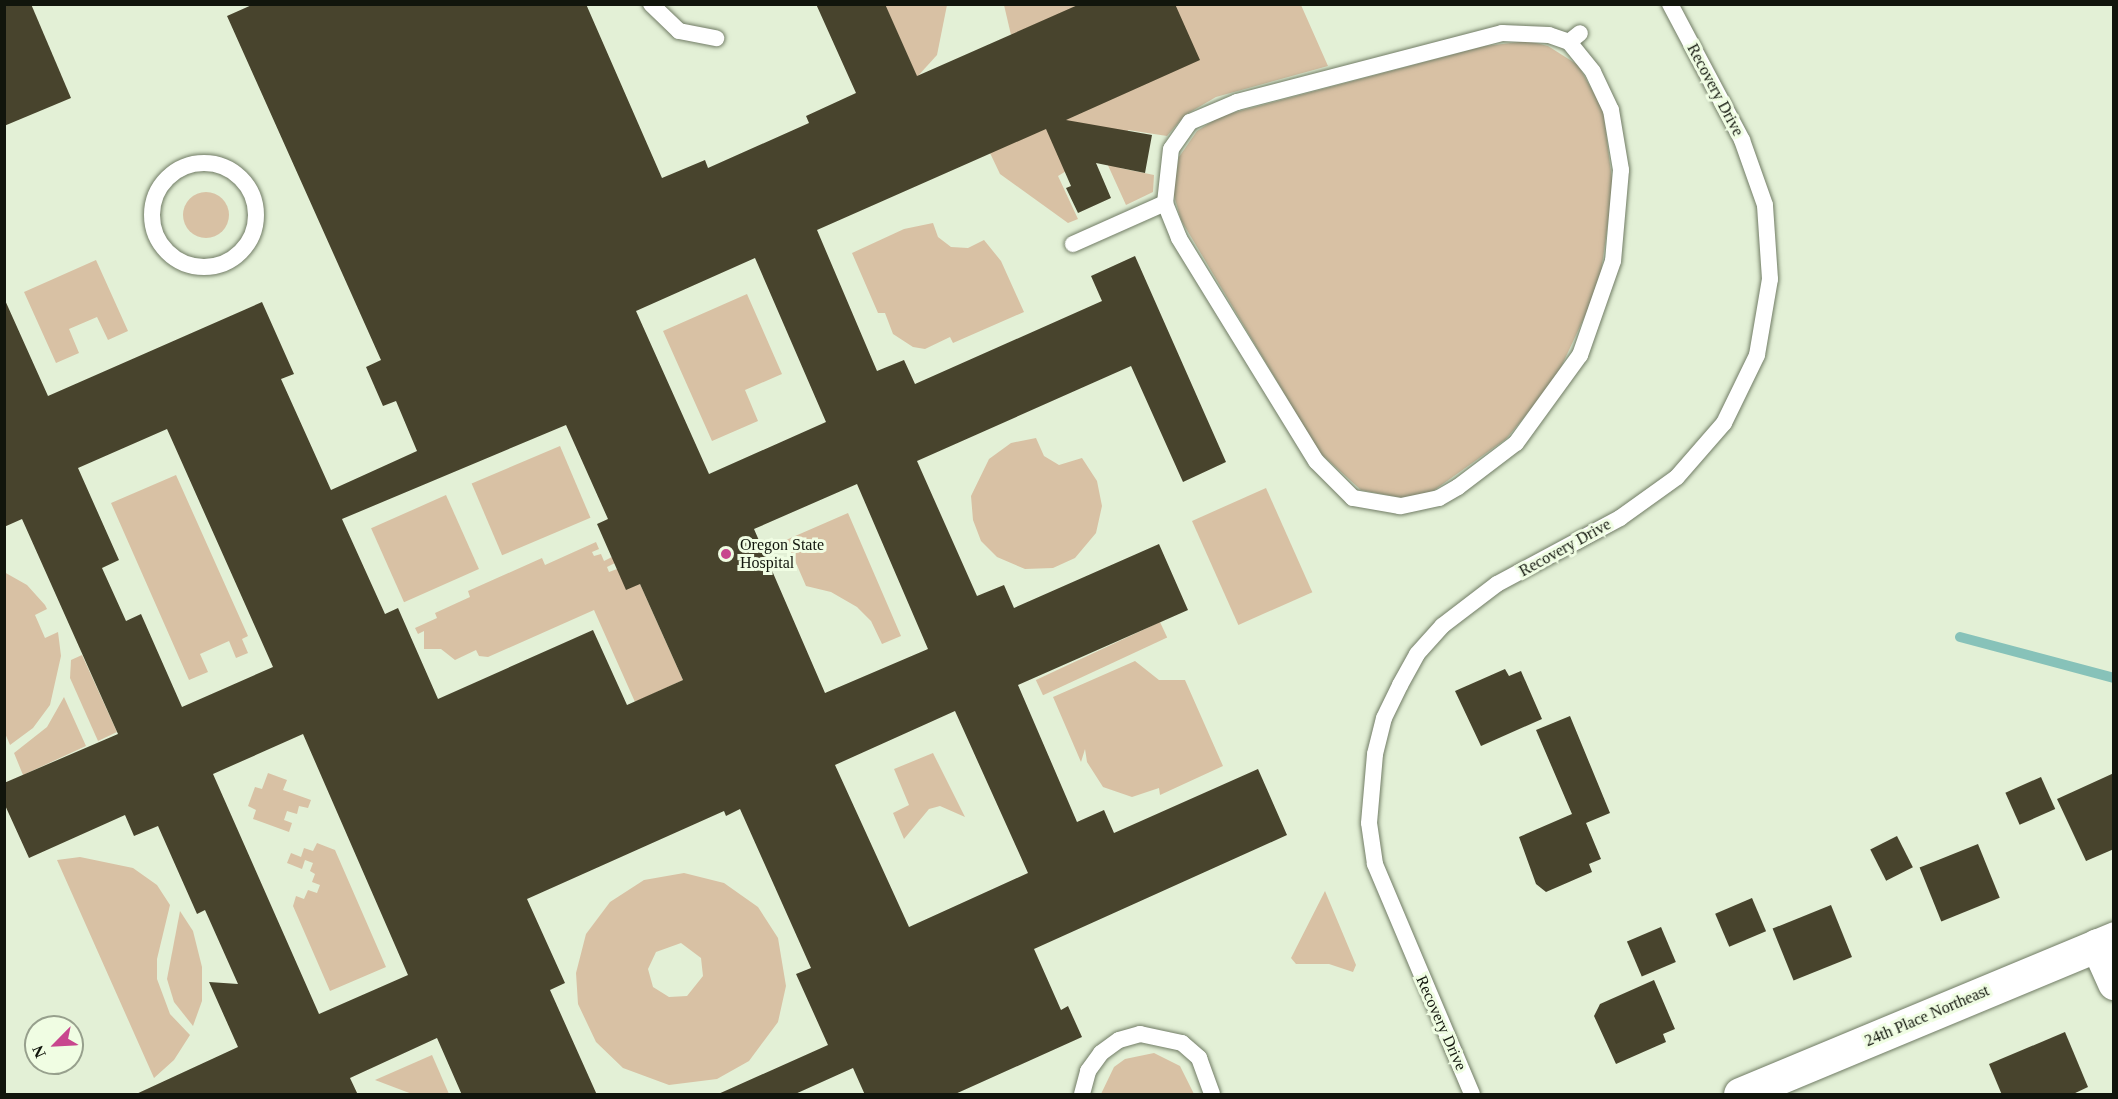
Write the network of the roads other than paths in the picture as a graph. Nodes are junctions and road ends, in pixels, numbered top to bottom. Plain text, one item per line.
1 (651, 4) edge
2 (1670, 4) edge
3 (716, 38) dead end
4 (243, 179) joint
5 (1165, 203) junction
6 (1072, 244) dead end
7 (2105, 941) edge
8 (2114, 982) edge
9 (1082, 1095) edge
10 (1212, 1095) edge
11 (1472, 1095) edge
12 (1740, 1095) edge

1 - 3 lane
2 - 11 lane, Recovery Drive
4 - 4 lane
5 - 5 lane
5 - 6 lane
7 - 8 street
7 - 12 street, 24th Place Northeast
9 - 10 lane

